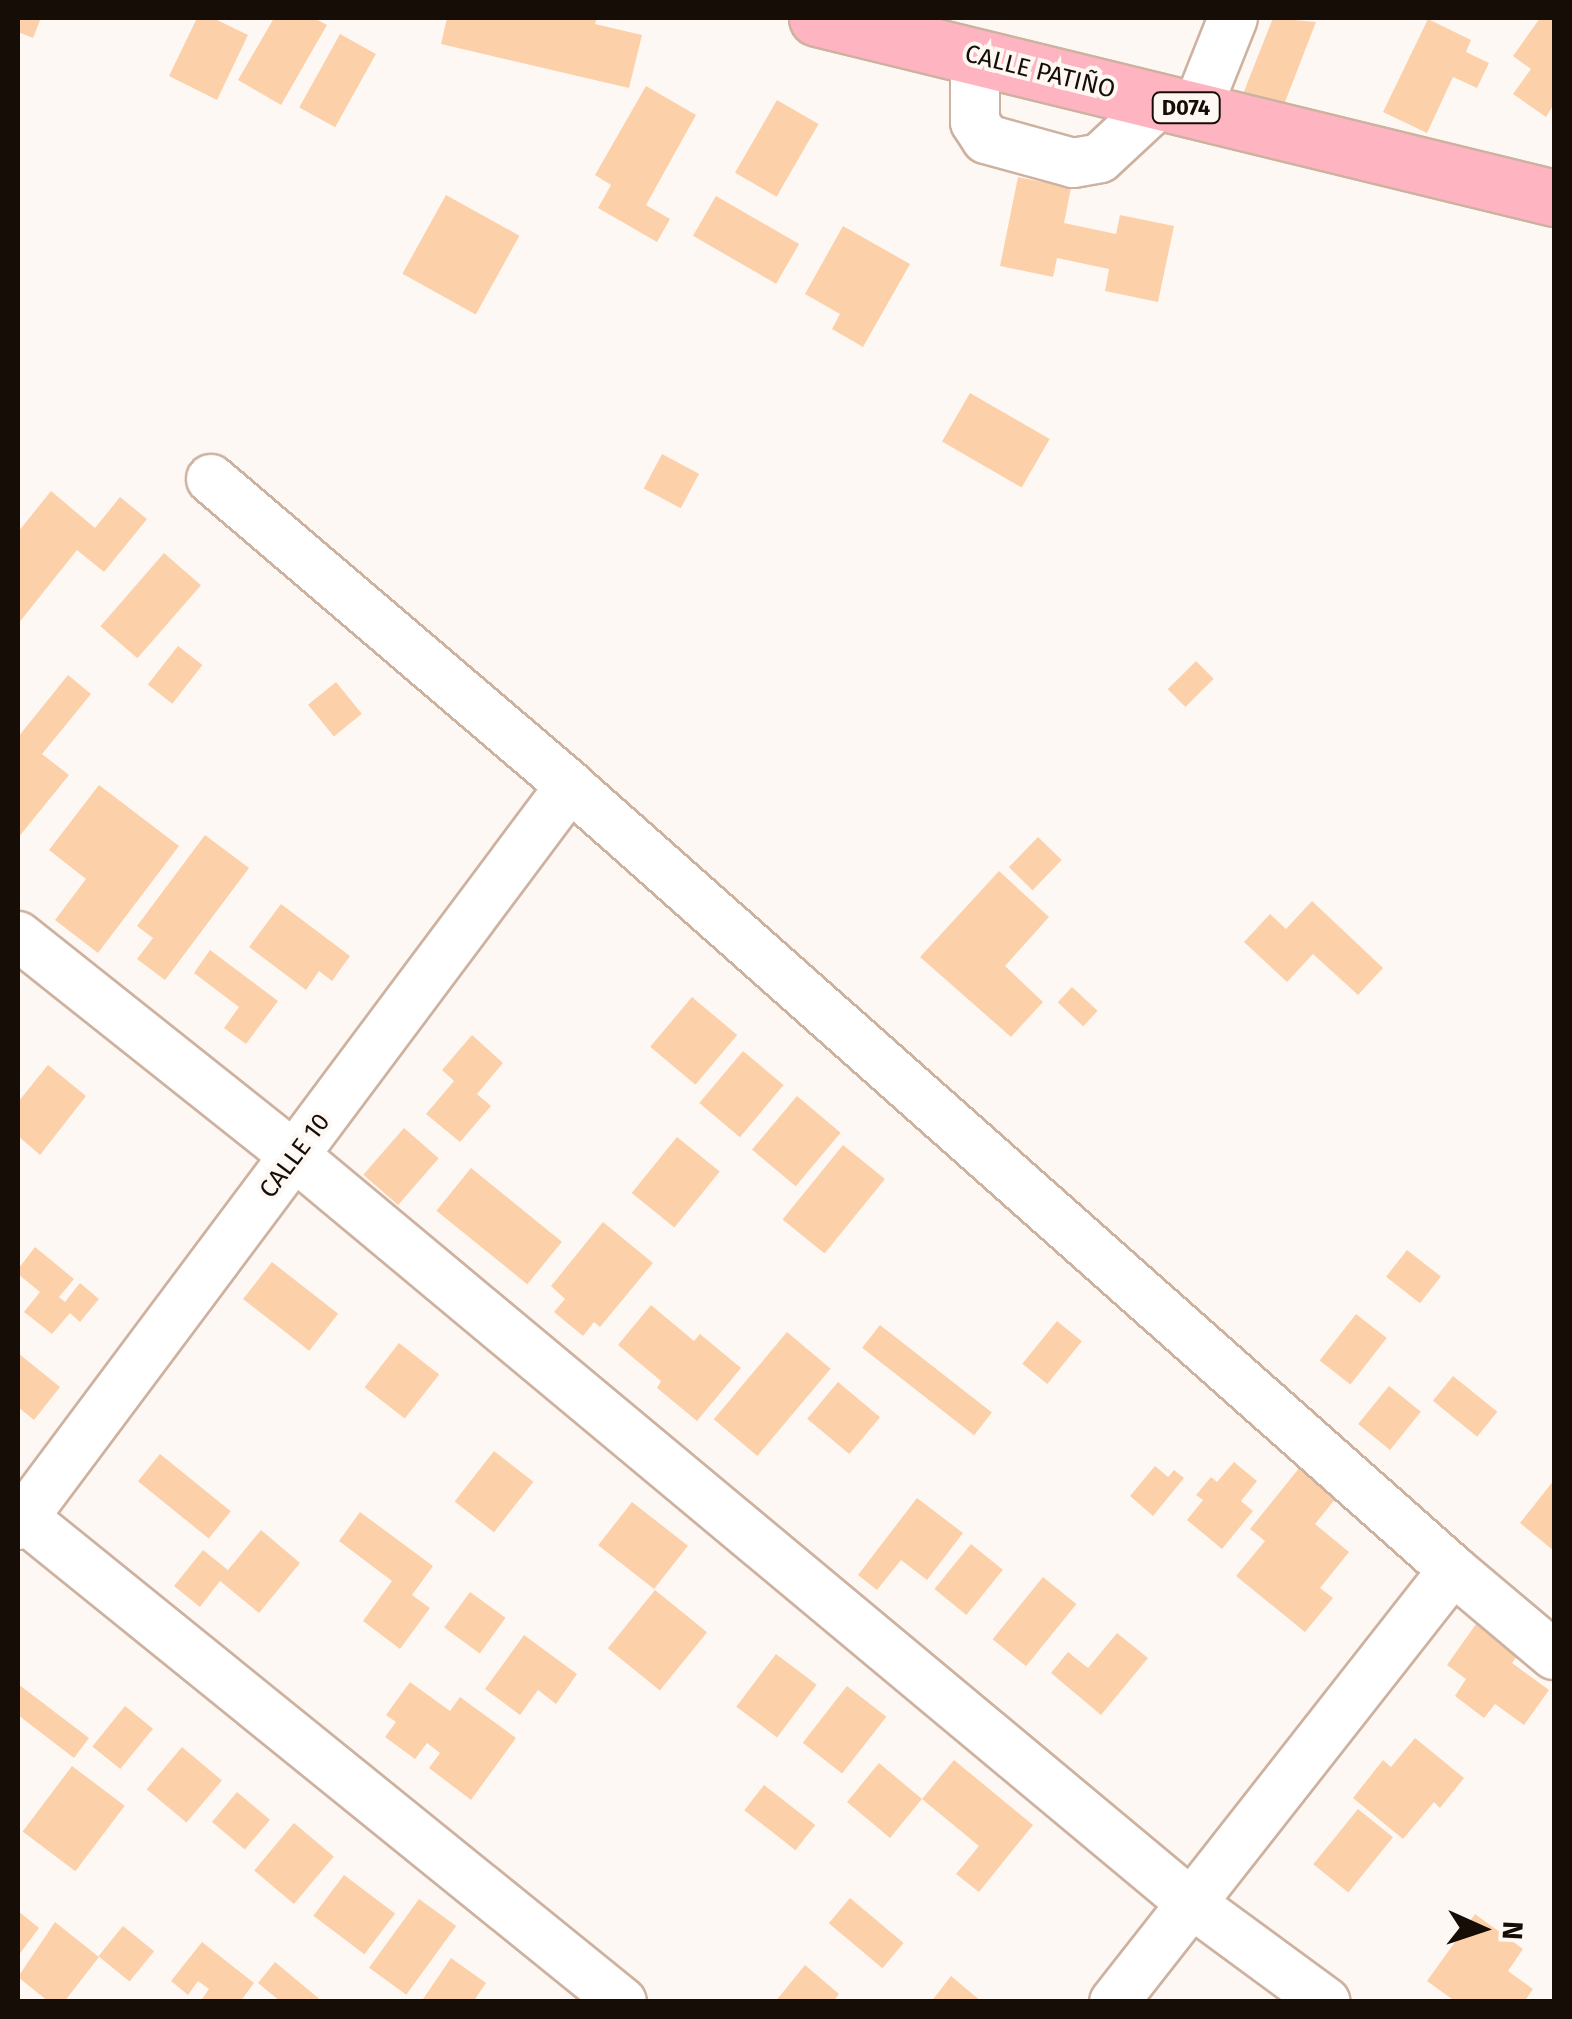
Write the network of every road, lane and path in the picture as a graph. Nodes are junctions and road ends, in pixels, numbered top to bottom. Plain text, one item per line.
1 (817, 18) edge
2 (1234, 18) edge
3 (974, 56) junction
4 (1178, 106) junction
5 (1554, 198) edge
6 (212, 479) dead end
7 (570, 786) junction
8 (18, 936) edge
9 (295, 1156) junction
10 (19, 1519) edge
11 (1454, 1570) junction
12 (1554, 1654) edge
13 (1191, 1904) junction
14 (622, 2002) edge
15 (1114, 2002) edge
16 (1326, 2002) edge

1 - 3 main road, CALLE PATIÑO / D074
2 - 4 street
3 - 4 main road, CALLE PATIÑO / D074
3 - 4 street
4 - 5 main road, CALLE PATIÑO / D074
6 - 7 street
7 - 9 street, CALLE 10
7 - 11 street
8 - 9 street
9 - 10 street, CALLE 10
9 - 13 street
10 - 14 street
11 - 12 street
11 - 13 street
13 - 15 street
13 - 16 street

